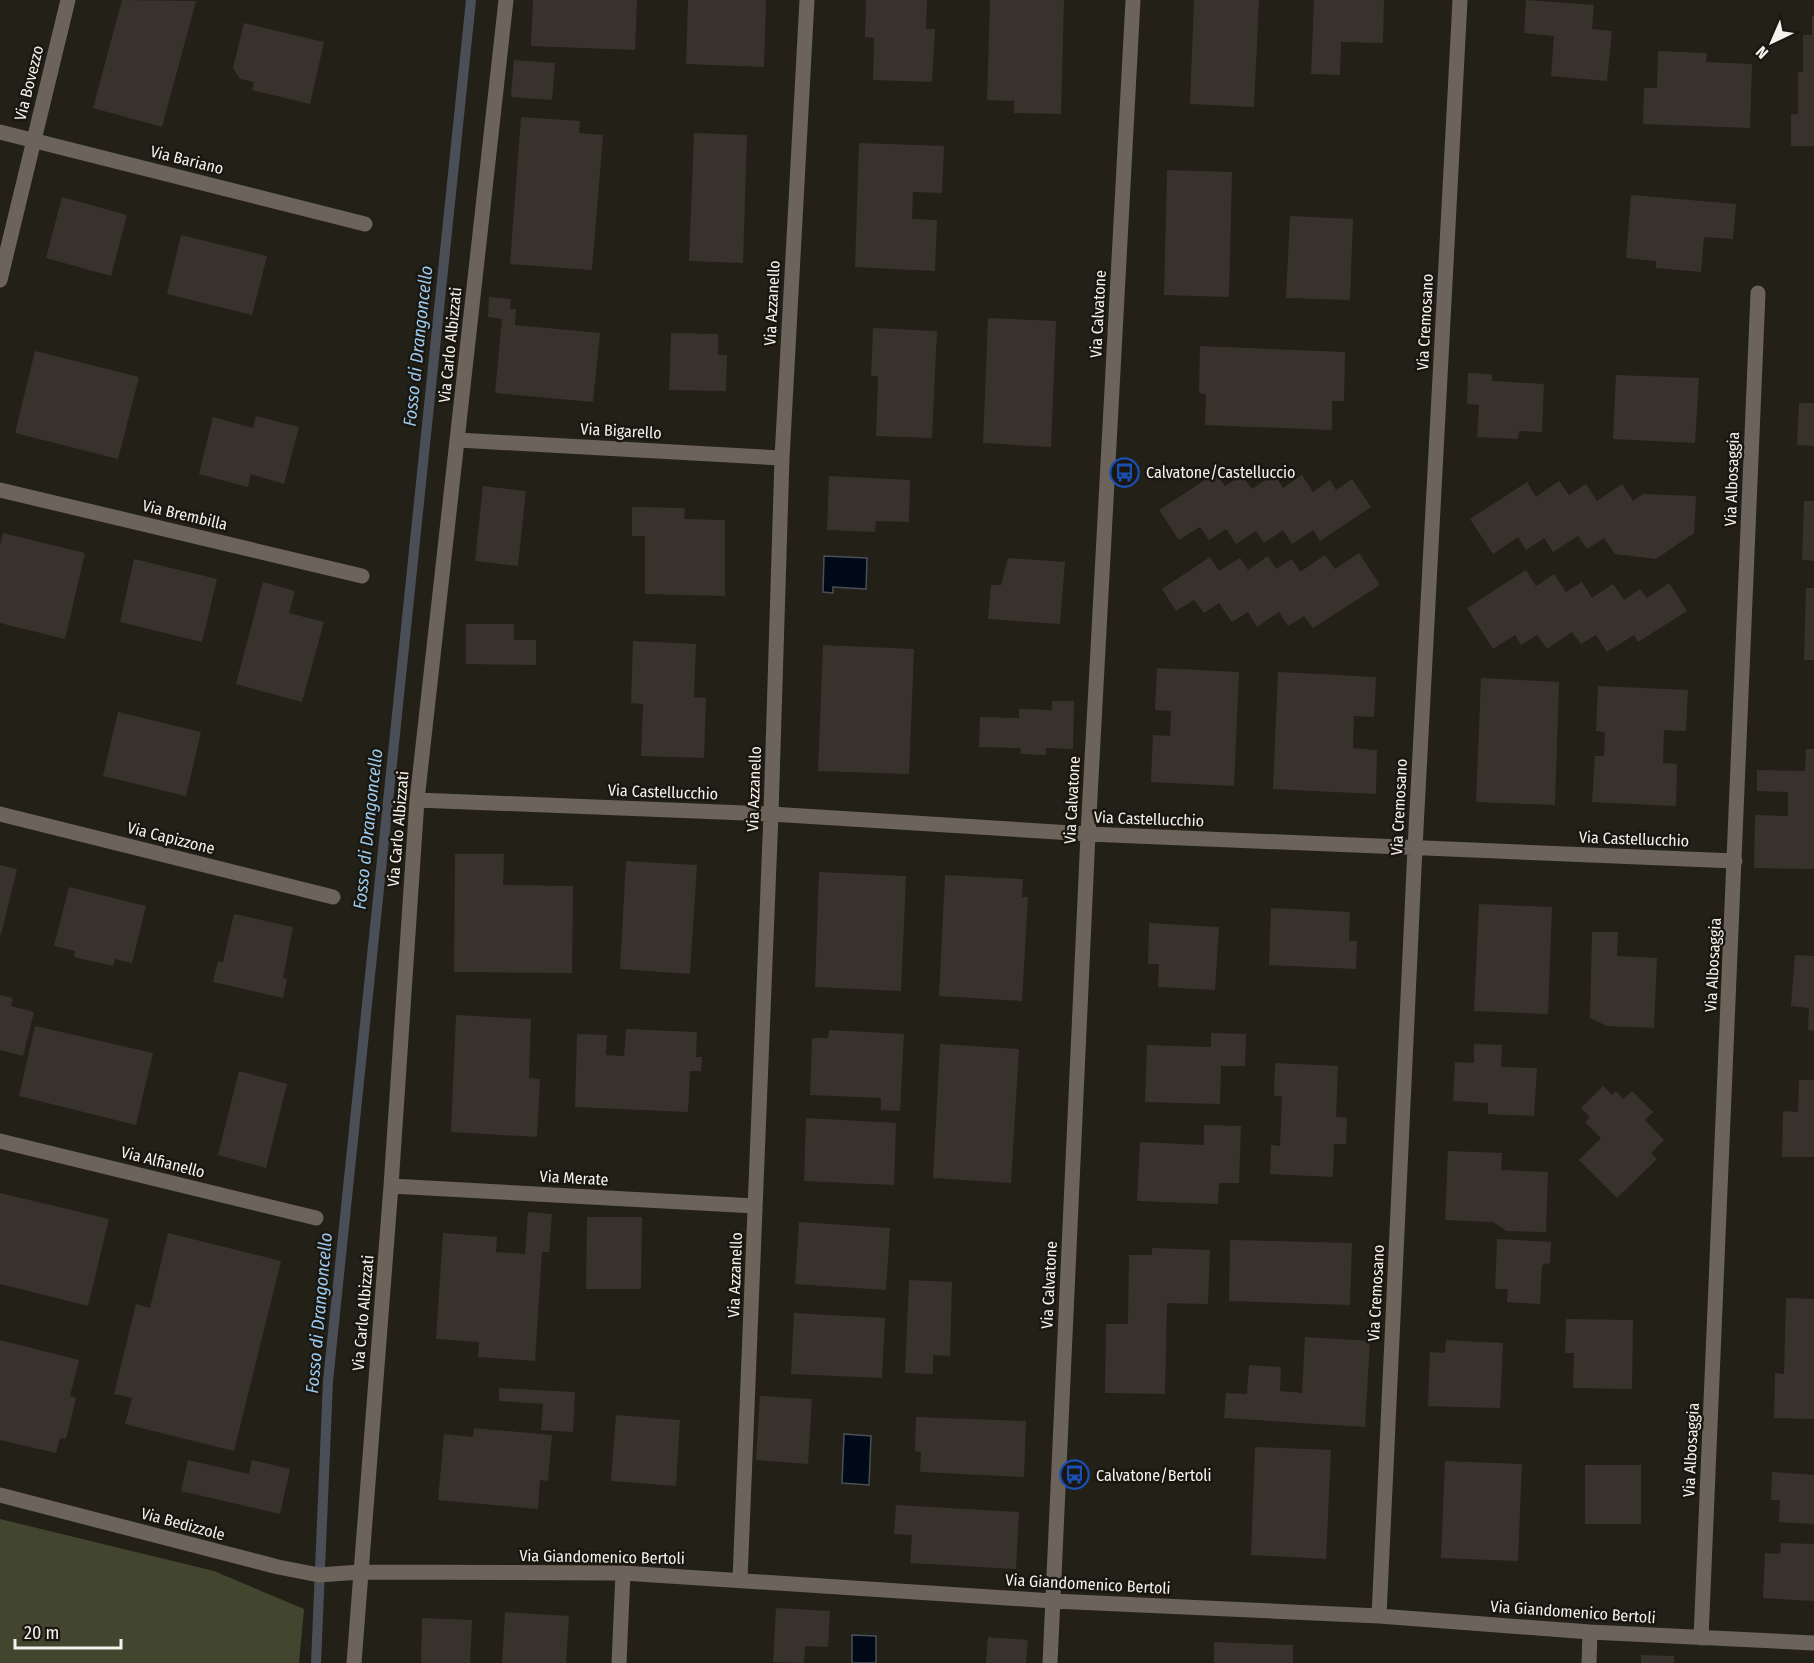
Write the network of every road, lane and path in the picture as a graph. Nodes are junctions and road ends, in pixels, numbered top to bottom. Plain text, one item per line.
1 (68, 0) edge
2 (506, 0) edge
3 (807, 0) edge
4 (1133, 0) edge
5 (1460, 0) edge
6 (0, 132) edge
7 (34, 140) junction
8 (365, 224) dead end
9 (0, 280) edge
10 (1758, 293) dead end
11 (458, 440) junction
12 (782, 458) junction
13 (0, 490) edge
14 (362, 576) dead end
15 (417, 800) junction
16 (0, 813) edge
17 (771, 814) junction
18 (1088, 834) junction
19 (1415, 848) junction
20 (1736, 861) junction
21 (333, 897) dead end
22 (0, 1141) edge
23 (391, 1186) junction
24 (755, 1206) junction
25 (316, 1218) dead end
26 (0, 1495) edge
27 (360, 1572) junction
28 (623, 1573) junction
29 (740, 1580) junction
30 (1053, 1601) junction
31 (1379, 1616) junction
32 (1590, 1632) junction
33 (1701, 1638) junction
34 (1814, 1642) edge
35 (354, 1663) edge
36 (619, 1663) edge
37 (1050, 1663) edge
38 (1588, 1663) edge

1 - 7 street, Via Bovezzo
2 - 11 street, Via Carlo Albizzati
3 - 12 street, Via Azzanello
4 - 18 street, Via Calvatone
5 - 19 street, Via Cremosano
6 - 7 street, Via Bariano
7 - 8 street, Via Bariano
7 - 9 street, Via Bovezzo
10 - 20 street, Via Albosaggia
11 - 12 street, Via Bigarello
11 - 15 street, Via Carlo Albizzati
12 - 17 street, Via Azzanello
13 - 14 street, Via Brembilla
15 - 17 street, Via Castellucchio
15 - 23 street, Via Carlo Albizzati
16 - 21 street, Via Capizzone
17 - 18 street, Via Castellucchio
17 - 24 street, Via Azzanello
18 - 19 street, Via Castellucchio
18 - 30 street, Via Calvatone
19 - 20 street, Via Castellucchio
19 - 31 street, Via Cremosano
20 - 33 street, Via Albosaggia
22 - 25 street, Via Alfianello
23 - 24 street, Via Merate
23 - 27 street, Via Carlo Albizzati
24 - 29 street, Via Azzanello
26 - 27 street, Via Bedizzole
27 - 28 street, Via Giandomenico Bertoli
27 - 35 street, Via Carlo Albizzati
28 - 29 street, Via Giandomenico Bertoli
28 - 36 street
29 - 30 street, Via Giandomenico Bertoli
30 - 31 street, Via Giandomenico Bertoli
30 - 37 street, Via Calvatone
31 - 32 street, Via Giandomenico Bertoli
32 - 33 street, Via Giandomenico Bertoli
32 - 38 street
33 - 34 street, Via Giandomenico Bertoli

